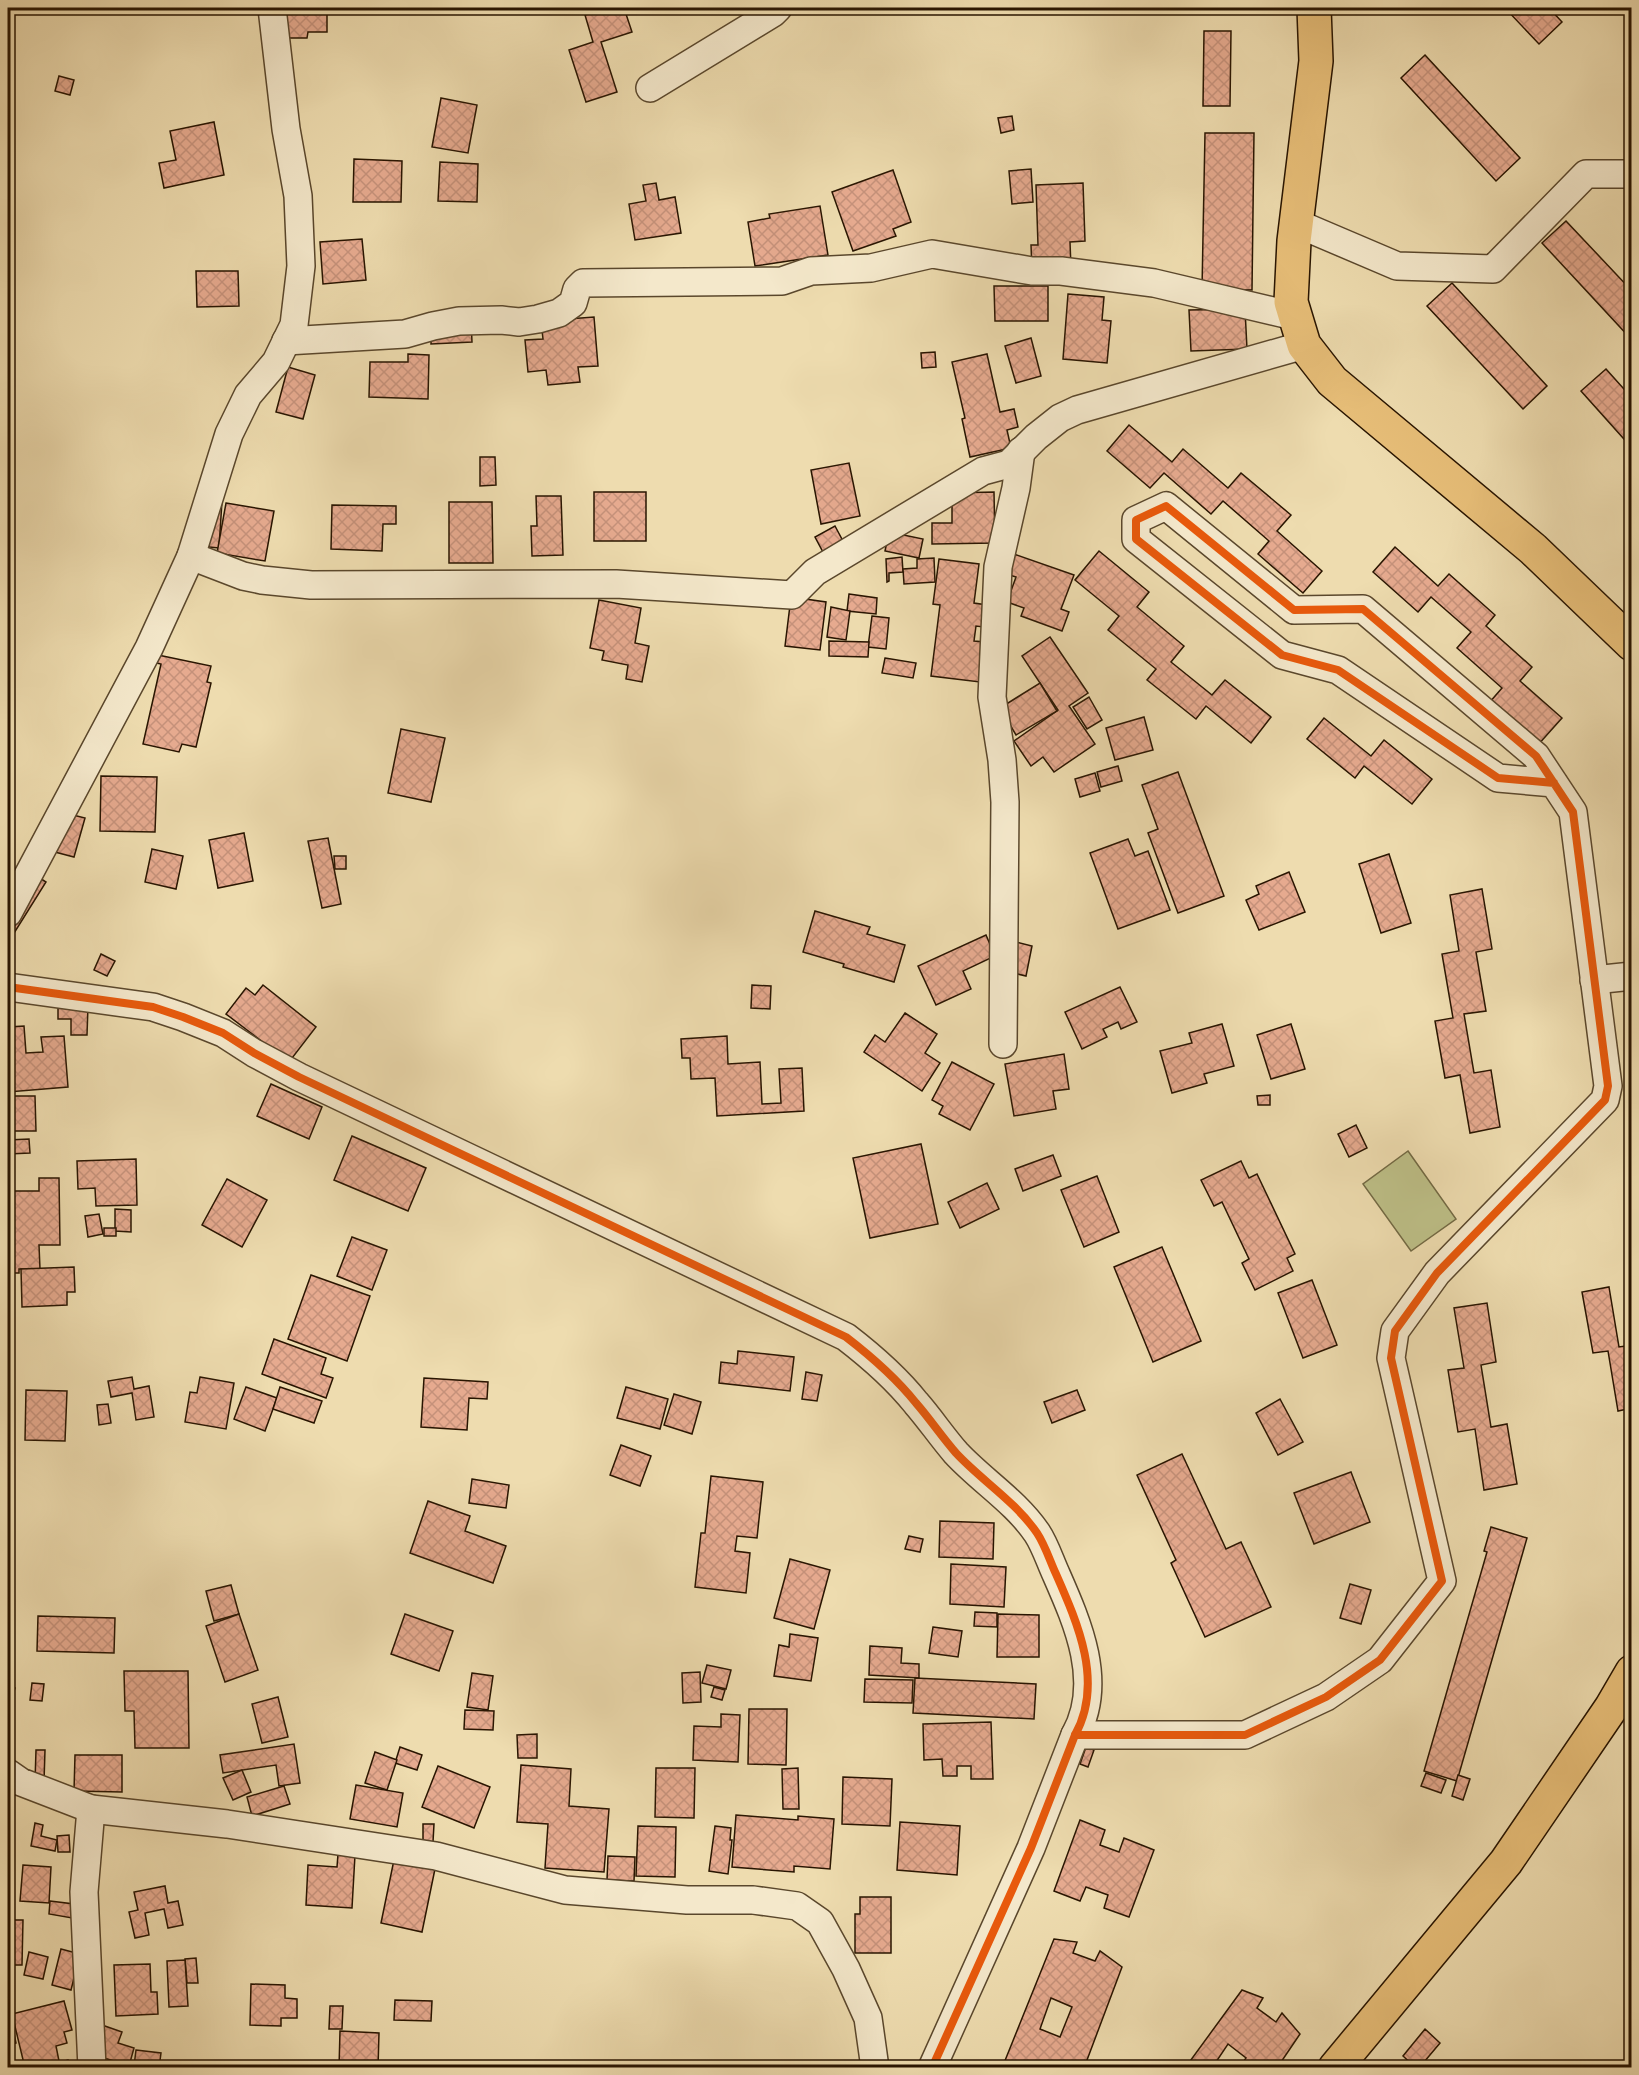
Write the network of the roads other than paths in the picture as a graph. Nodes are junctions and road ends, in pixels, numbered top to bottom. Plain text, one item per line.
1 (272, 8) edge
2 (778, 8) edge
3 (1314, 8) edge
4 (650, 88) dead end
5 (1632, 174) edge
6 (1296, 224) junction
7 (1299, 331) junction
8 (286, 341) junction
9 (1021, 452) junction
10 (191, 556) junction
11 (1632, 644) edge
12 (1554, 783) junction
13 (8, 913) edge
14 (1632, 976) edge
15 (1594, 980) junction
16 (8, 987) edge
17 (1003, 1044) dead end
18 (1632, 1672) edge
19 (1076, 1735) junction
20 (8, 1773) edge
21 (91, 1809) junction
22 (92, 2067) edge
23 (874, 2067) edge
24 (932, 2067) edge
25 (1335, 2067) edge

1 - 8 street
2 - 4 street
3 - 6 main road
5 - 6 street
6 - 7 main road
7 - 8 street
7 - 9 street
7 - 11 main road
8 - 10 street
9 - 10 street
9 - 17 street
10 - 13 street
12 - 12 street
12 - 15 street
14 - 15 street
15 - 19 street
16 - 19 street
18 - 25 main road
19 - 24 street
20 - 21 street
21 - 22 street
21 - 23 street

